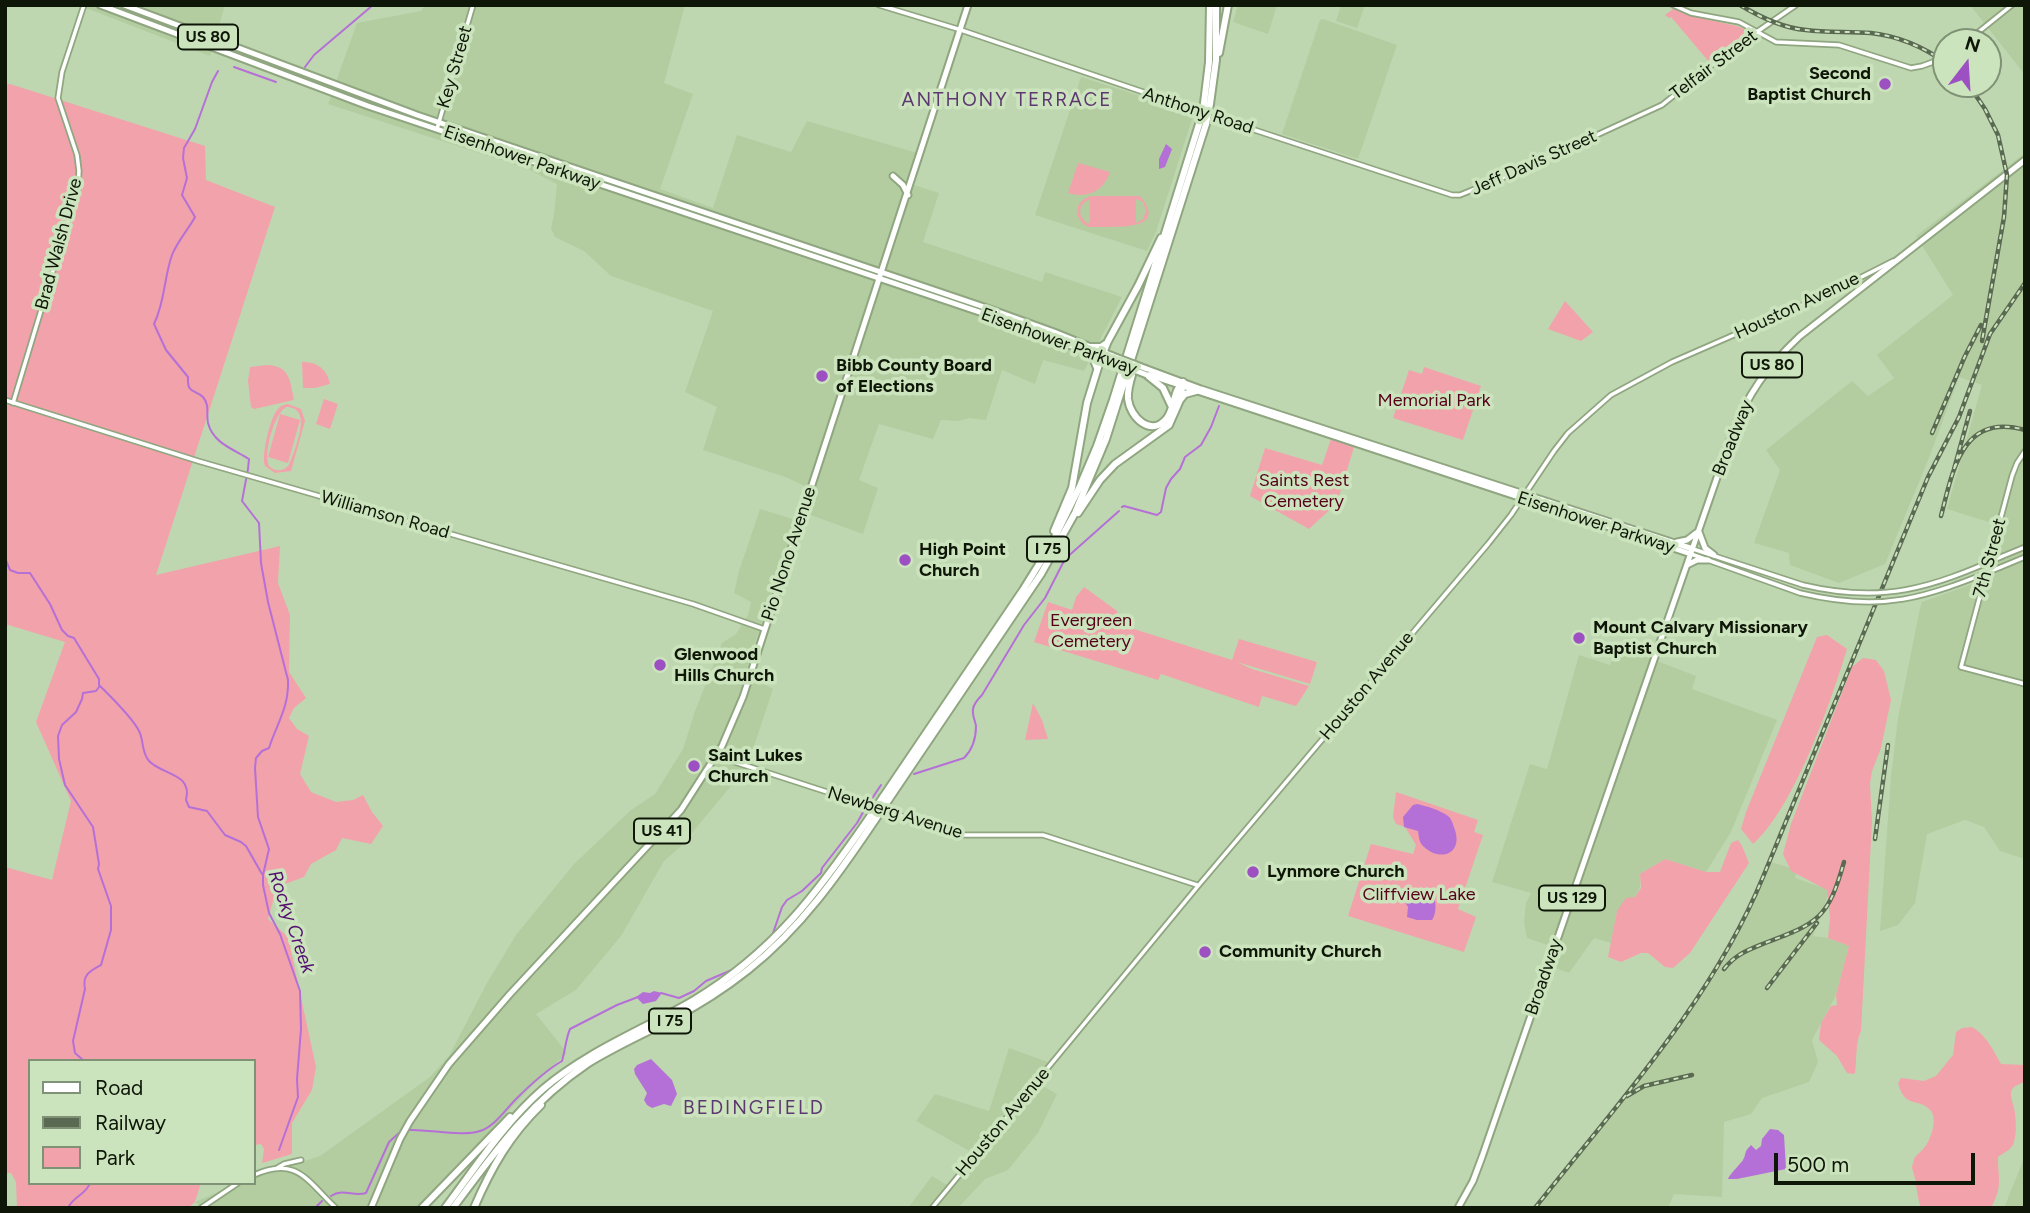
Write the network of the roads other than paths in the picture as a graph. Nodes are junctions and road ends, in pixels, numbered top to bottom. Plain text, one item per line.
1 (84, 5) edge
2 (100, 5) edge
3 (124, 5) edge
4 (473, 5) edge
5 (879, 5) edge
6 (968, 5) edge
7 (1207, 5) edge
8 (1216, 5) edge
9 (1228, 5) edge
10 (1673, 5) edge
11 (1796, 5) edge
12 (2012, 5) edge
13 (1983, 28) edge
14 (961, 30) junction
15 (1757, 32) junction
16 (1932, 62) edge
17 (1214, 75) junction
18 (1207, 104) junction
19 (1629, 120) joint
20 (1203, 122) junction
21 (438, 126) junction
22 (2025, 160) edge
23 (893, 176) dead end
24 (1438, 189) joint
25 (908, 195) junction
26 (1171, 217) junction
27 (1898, 258) junction
28 (1870, 272) junction
29 (1880, 273) junction
30 (881, 275) junction
31 (1859, 278) junction
32 (1865, 285) junction
33 (1145, 319) junction
34 (1108, 341) junction
35 (1089, 349) junction
36 (1102, 355) junction
37 (1097, 370) junction
38 (1147, 372) junction
39 (1182, 385) junction
40 (1196, 391) junction
41 (5, 400) edge
42 (1180, 400) junction
43 (13, 403) junction
44 (1172, 408) junction
45 (2025, 451) edge
46 (1523, 496) junction
47 (1698, 531) junction
48 (1062, 538) junction
49 (1675, 543) junction
50 (2025, 547) edge
51 (1680, 550) junction
52 (1692, 551) junction
53 (1714, 555) junction
54 (2025, 557) edge
55 (1708, 560) junction
56 (1687, 565) junction
57 (1034, 573) junction
58 (764, 629) junction
59 (2025, 684) edge
60 (716, 757) junction
61 (886, 798) junction
62 (872, 819) junction
63 (1198, 886) junction
64 (570, 1076) junction
65 (528, 1103) junction
66 (301, 1160) dead end
67 (278, 1168) junction
68 (256, 1174) edge
69 (235, 1185) edge
70 (455, 1206) edge
71 (201, 1208) edge
72 (336, 1208) edge
73 (371, 1208) edge
74 (422, 1208) edge
75 (445, 1208) edge
76 (474, 1208) edge
77 (932, 1208) edge
78 (1458, 1208) edge

1 - 43 street, Brad Walsh Drive
2 - 21 main road, Eisenhower Parkway / US 80
3 - 21 main road, Eisenhower Parkway / US 80
4 - 21 street, Key Street
5 - 14 street, Anthony Road
6 - 14 main road, Pio Nono Avenue / US 41
7 - 18 highway, I 75
8 - 17 highway, I 75
9 - 17 highway
10 - 15 street
11 - 15 street, Telfair Street
12 - 13 street
14 - 24 street, Anthony Road
14 - 25 main road, Pio Nono Avenue / US 41
15 - 16 street, bridge
15 - 19 street, Telfair Street
17 - 18 highway, I 75
18 - 20 highway, I 75, bridge
19 - 24 street, Jeff Davis Street
20 - 26 highway, I 75
20 - 33 highway, I 75
21 - 30 main road, Eisenhower Parkway / US 80
22 - 27 main road, US 80
23 - 25 main road
25 - 30 main road, Pio Nono Avenue / US 41
26 - 34 highway
26 - 57 highway, I 75
27 - 28 street
27 - 29 main road, US 80
28 - 29 street, Houston Avenue
28 - 31 street, Houston Avenue
29 - 32 main road, Broadway / US 80
30 - 35 main road, Eisenhower Parkway / US 80
30 - 58 main road, Pio Nono Avenue / US 41
31 - 32 main road
31 - 46 street, Houston Avenue
32 - 47 main road, Broadway / US 80
33 - 44 highway
33 - 48 highway, I 75
34 - 35 highway
34 - 36 highway
35 - 36 main road, Eisenhower Parkway / US 80
35 - 37 highway
36 - 37 highway
36 - 38 main road, Eisenhower Parkway / US 80, bridge
37 - 57 highway
38 - 39 main road, Eisenhower Parkway / US 80
38 - 44 highway
39 - 40 main road, Eisenhower Parkway / US 80
39 - 42 highway
39 - 44 highway
39 - 46 main road, Eisenhower Parkway / US 80
40 - 42 highway
40 - 46 main road, Eisenhower Parkway / US 80
41 - 43 street, Williamson Road
42 - 48 highway
43 - 58 street, Williamson Road
45 - 59 street, 7th Street
46 - 49 main road, Eisenhower Parkway / US 80
46 - 51 main road, Eisenhower Parkway / US 80
46 - 63 street, Houston Avenue
47 - 49 main road
47 - 52 main road, US 80
47 - 53 main road
48 - 61 highway, I 75
49 - 52 main road, Eisenhower Parkway
50 - 53 street, Eisenhower Parkway, bridge
51 - 52 main road, Eisenhower Parkway / US 80
51 - 56 main road
52 - 53 street, Eisenhower Parkway
52 - 55 street, Eisenhower Parkway
52 - 56 main road, US 129
54 - 55 street, Eisenhower Parkway, bridge
55 - 56 main road
56 - 78 main road, Broadway / US 129
57 - 61 highway, I 75
58 - 60 main road, Pio Nono Avenue / US 41
60 - 63 street, Newberg Avenue
60 - 73 main road, Pio Nono Avenue / US 41
61 - 62 highway, I 75, bridge
62 - 64 highway, I 75
62 - 65 highway, I 75
63 - 77 street, Houston Avenue
64 - 70 highway, I 75
64 - 76 highway
65 - 74 highway
65 - 75 highway, I 75
66 - 67 street
67 - 68 street
67 - 72 street
69 - 71 street

